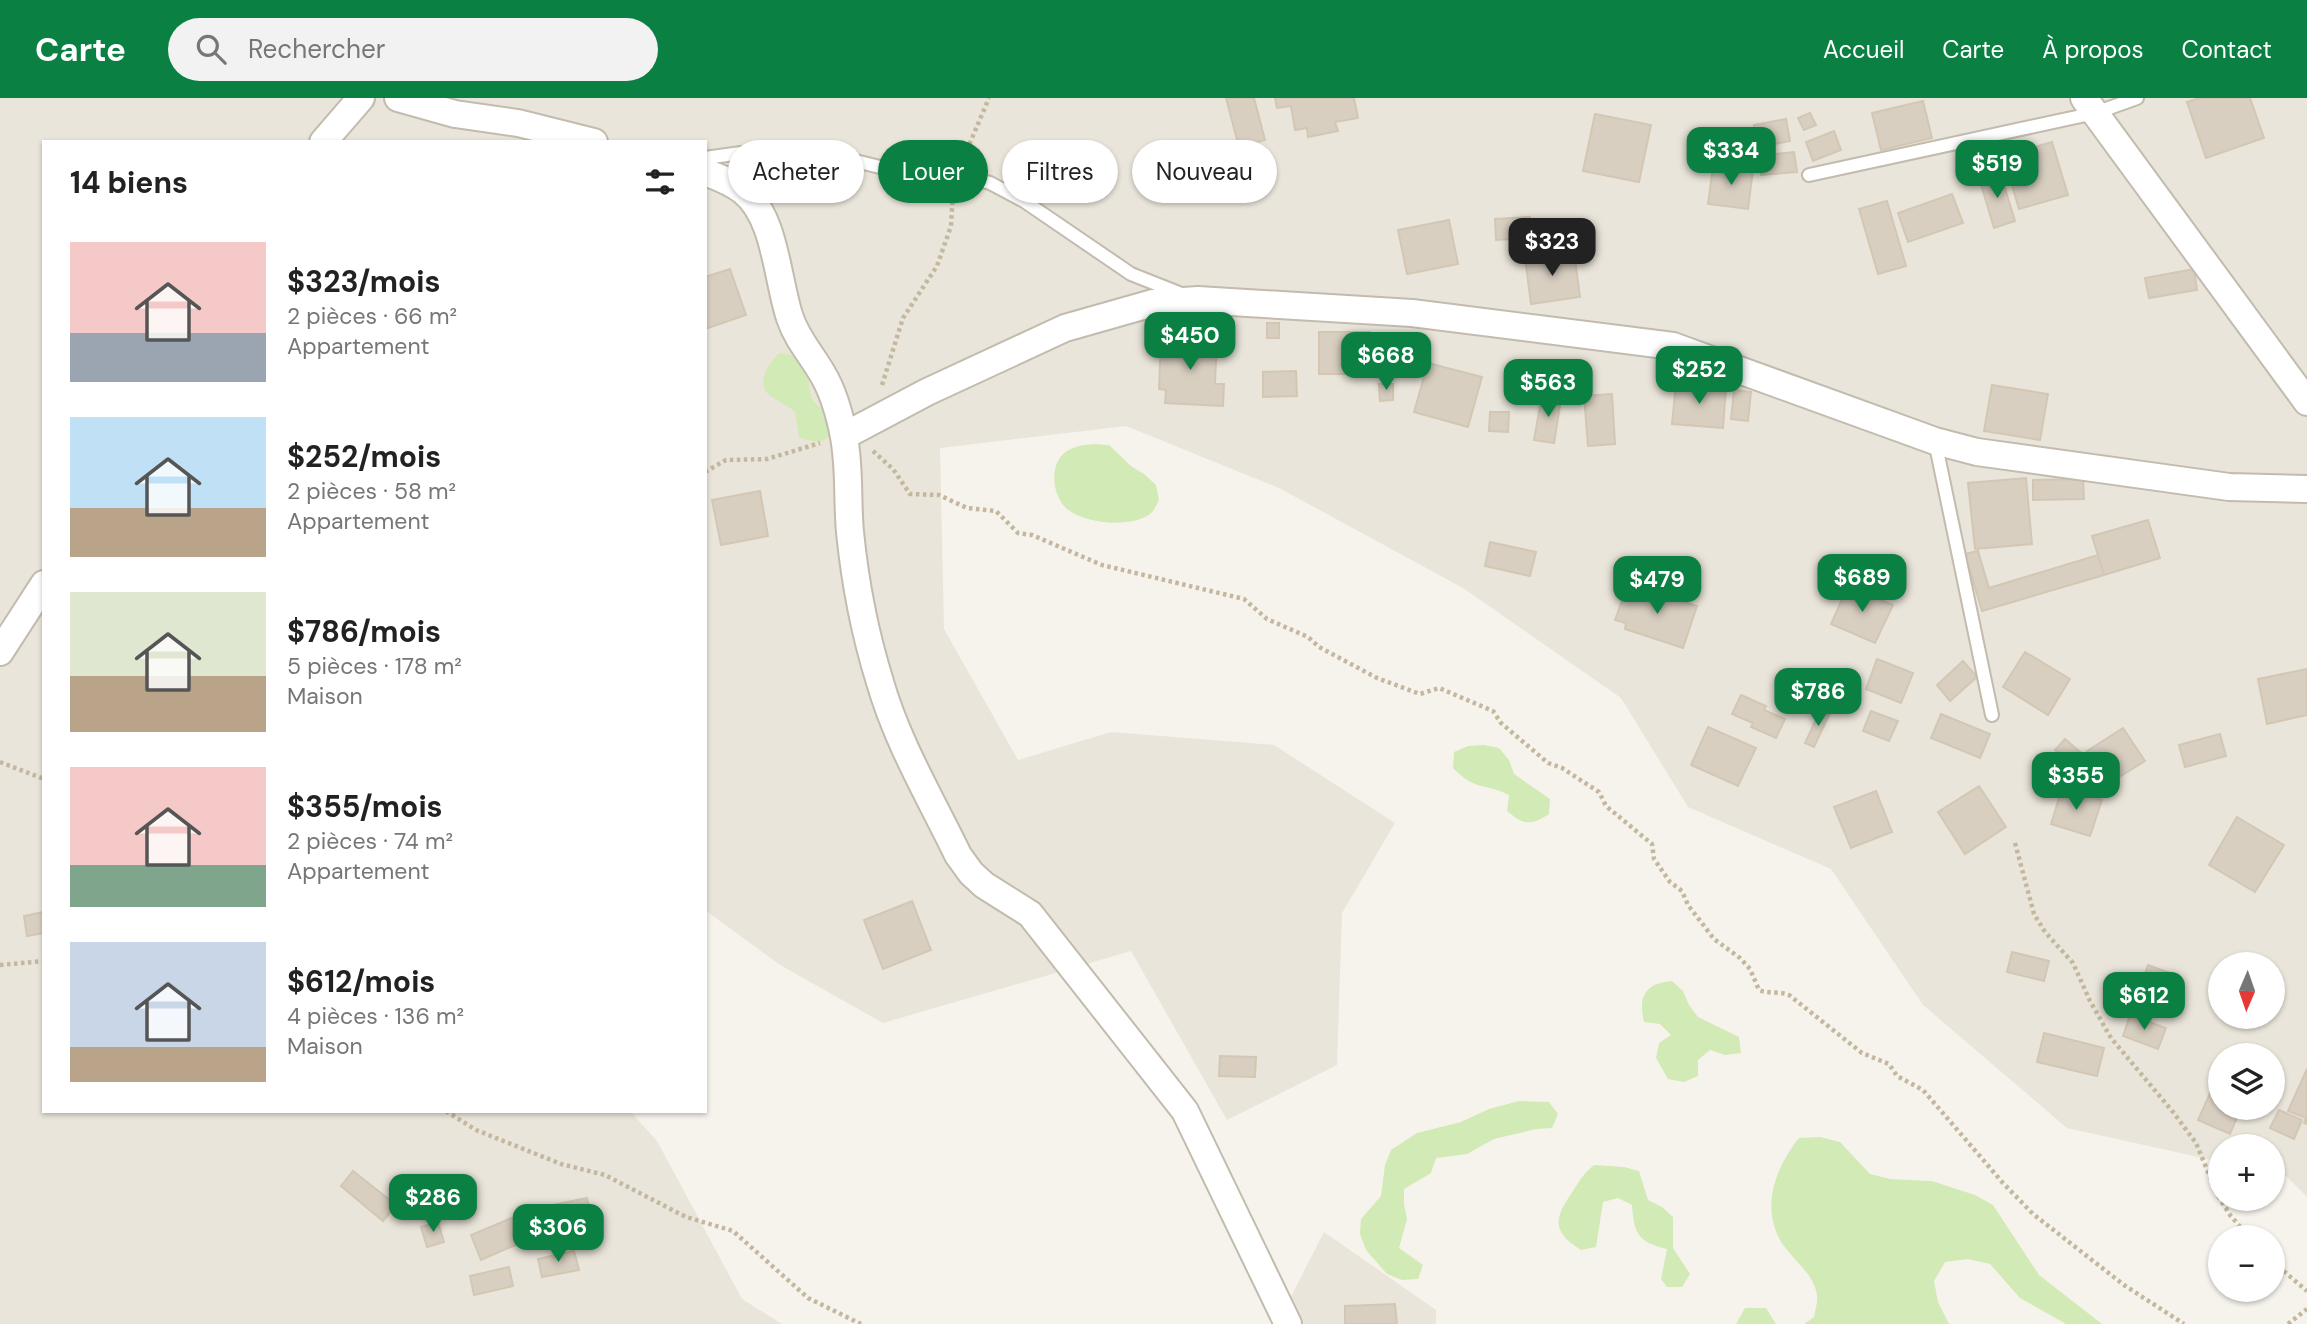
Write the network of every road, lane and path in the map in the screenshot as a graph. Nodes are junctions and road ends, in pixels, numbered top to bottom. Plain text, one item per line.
1 (361, 98) edge
2 (398, 98) edge
3 (989, 98) edge
4 (2137, 98) edge
5 (2090, 106) edge
6 (325, 140) edge
7 (586, 140) edge
8 (971, 140) edge
9 (707, 158) edge
10 (878, 167) edge
11 (707, 173) edge
12 (1809, 175) dead end
13 (988, 182) edge
14 (952, 203) edge
15 (1198, 300) junction
16 (2307, 402) edge
17 (873, 419) junction
18 (854, 440) junction
19 (1935, 440) junction
20 (707, 471) edge
21 (2307, 489) edge
22 (42, 587) edge
23 (0, 652) edge
24 (1992, 715) dead end
25 (0, 762) edge
26 (42, 778) edge
27 (2015, 843) dead end
28 (42, 961) edge
29 (0, 965) edge
30 (449, 1113) edge
31 (2239, 1225) edge
32 (2285, 1272) edge
33 (2307, 1291) edge
34 (2307, 1309) edge
35 (861, 1324) edge
36 (1288, 1324) edge
37 (2184, 1324) edge
38 (2288, 1324) edge

1 - 6 street
2 - 7 street
3 - 8 path
4 - 5 lane
5 - 12 lane
5 - 16 street
9 - 10 lane
11 - 18 street
13 - 15 lane
14 - 17 path
15 - 17 street
15 - 19 street
17 - 18 street
18 - 20 path
18 - 36 street
18 - 37 path
19 - 21 street
19 - 24 lane
22 - 23 street
25 - 26 path
27 - 31 path
28 - 29 path
30 - 35 path
32 - 33 path
34 - 38 path

